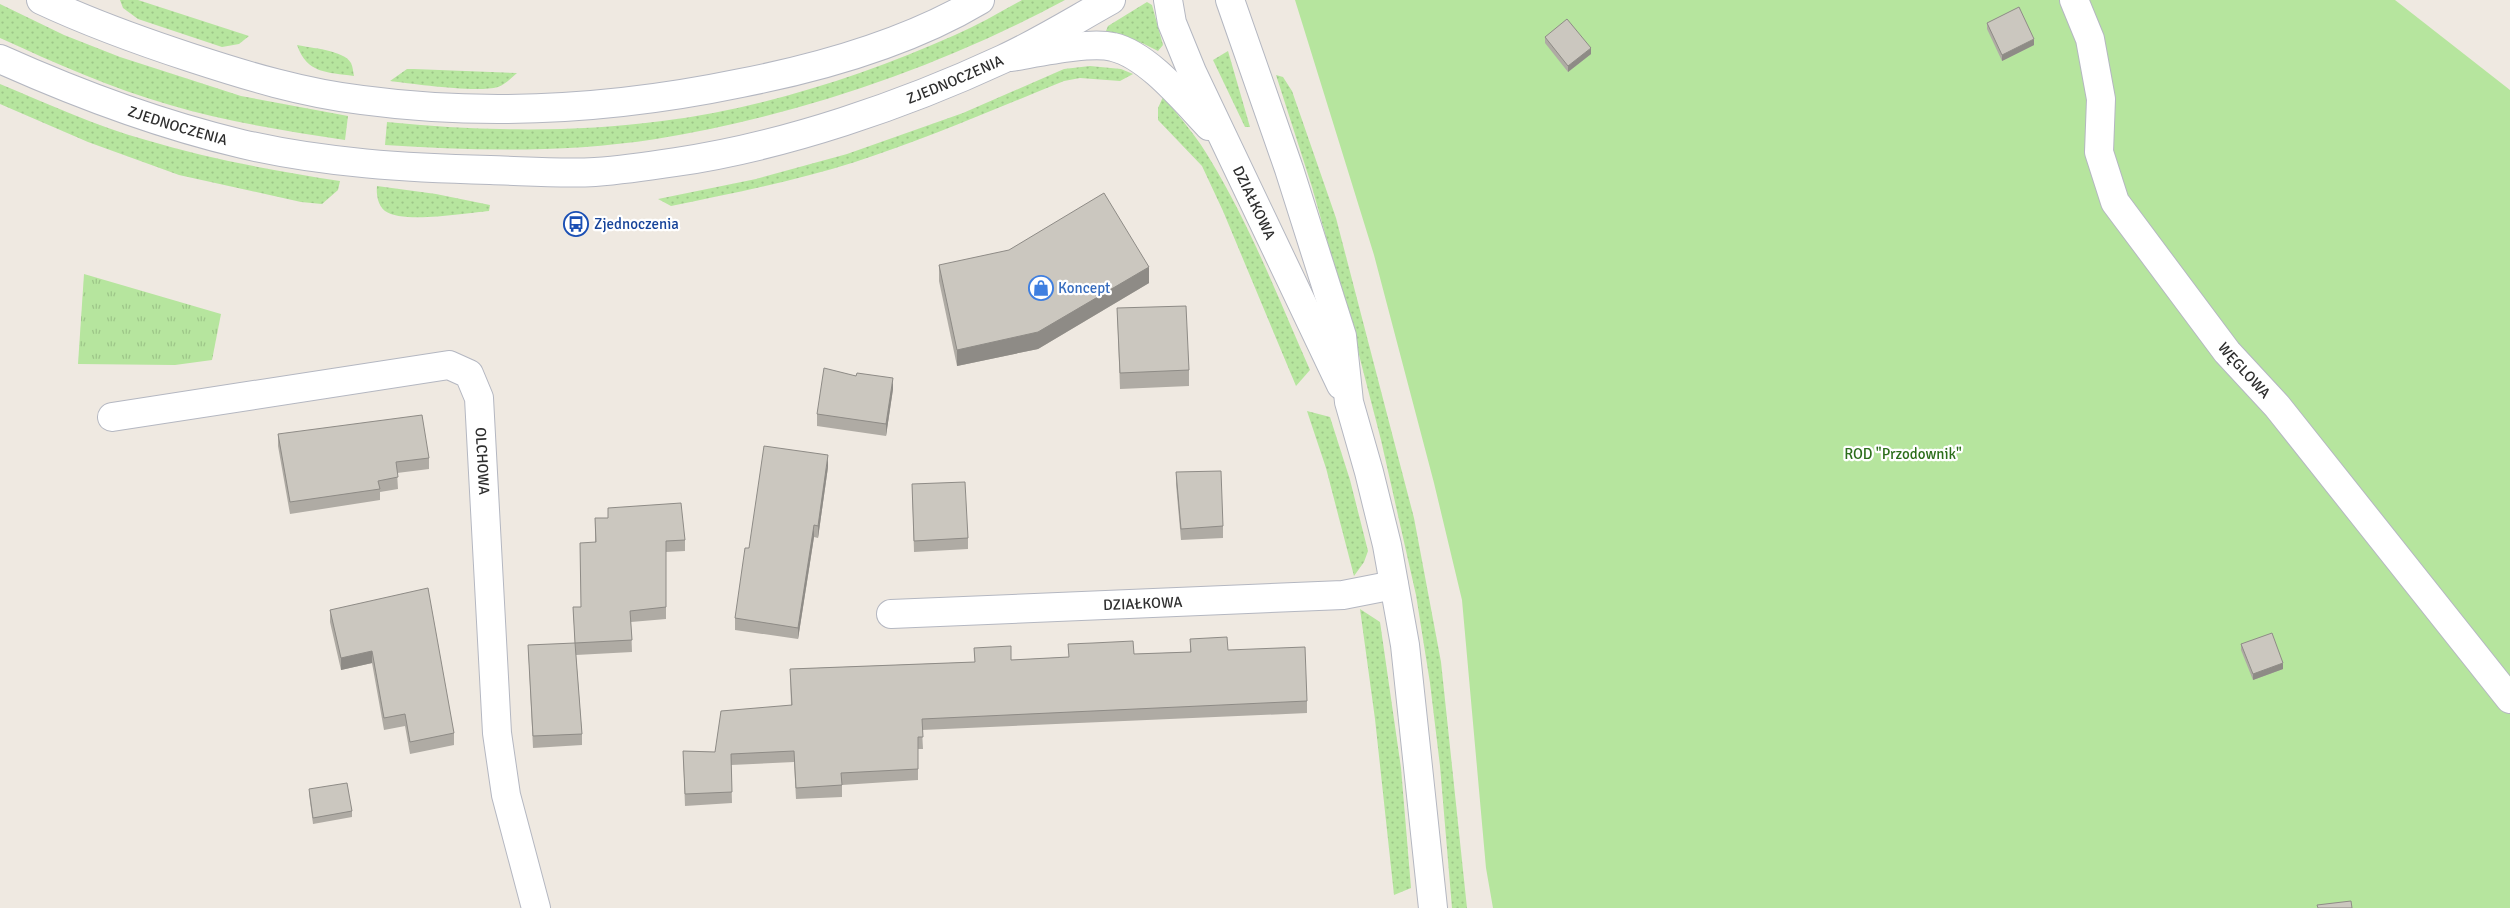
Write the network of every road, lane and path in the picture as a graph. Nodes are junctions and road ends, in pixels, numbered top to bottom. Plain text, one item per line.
1 (41, 0) edge
2 (980, 0) edge
3 (1111, 0) edge
4 (1168, 0) edge
5 (2074, 0) edge
6 (1230, 1) edge
7 (1007, 57) junction
8 (0, 59) edge
9 (1224, 142) junction
10 (1349, 402) junction
11 (112, 417) dead end
12 (1394, 585) junction
13 (891, 614) dead end
14 (2510, 698) edge
15 (536, 908) edge
16 (1433, 908) edge

1 - 2 street
3 - 7 street, ZJEDNOCZENIA
4 - 9 street, DZIAŁKOWA
5 - 14 street, WĘGLOWA
6 - 10 street, DZIAŁKOWA
7 - 8 street, ZJEDNOCZENIA
7 - 9 street
9 - 10 street, DZIAŁKOWA
10 - 12 street, DZIAŁKOWA
11 - 15 street, OLCHOWA
12 - 13 street, DZIAŁKOWA
12 - 16 street, DZIAŁKOWA

